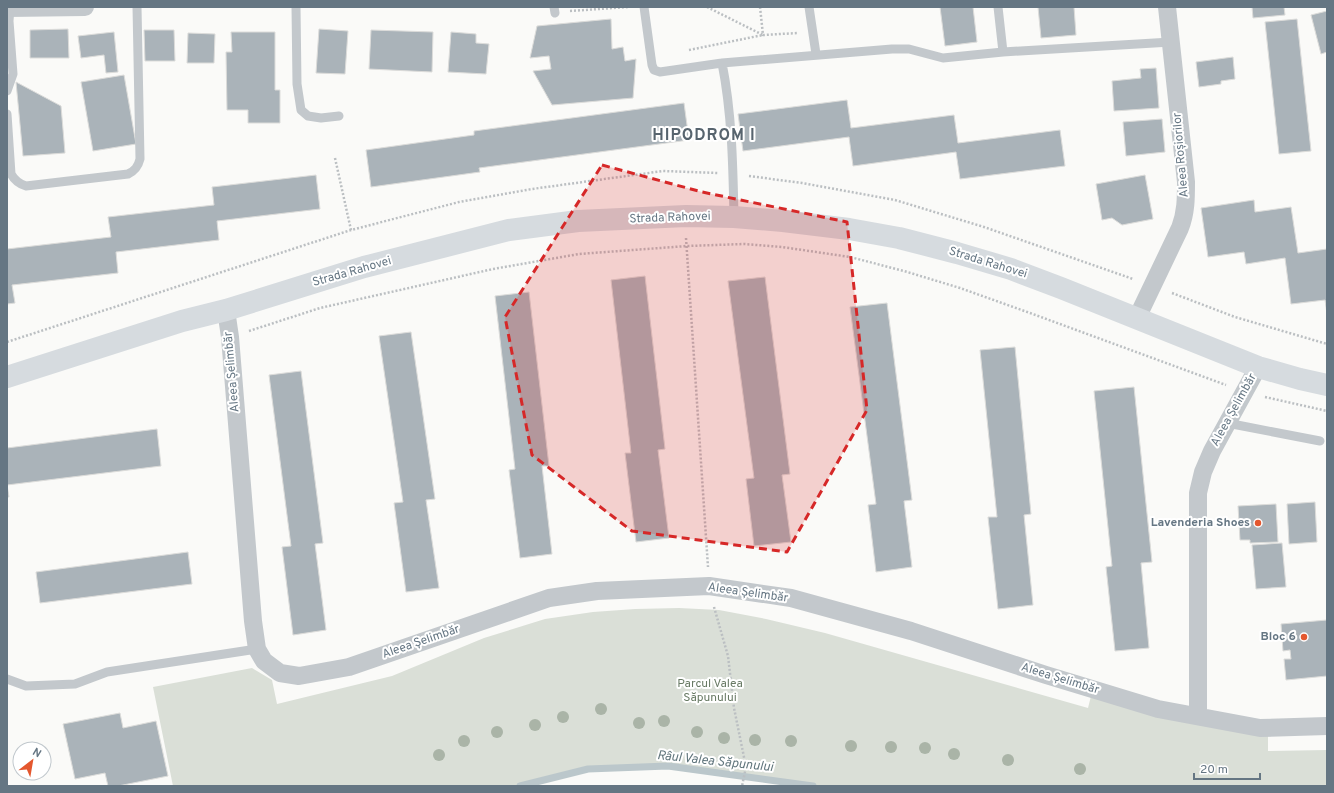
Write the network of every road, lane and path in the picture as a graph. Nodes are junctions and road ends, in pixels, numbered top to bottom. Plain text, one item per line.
1 (85, 7) edge
2 (137, 7) edge
3 (296, 7) edge
4 (629, 7) edge
5 (644, 7) edge
6 (707, 7) edge
7 (760, 7) edge
8 (809, 7) edge
9 (998, 7) edge
10 (1167, 7) edge
11 (8, 8) edge
12 (555, 10) edge
13 (813, 32) junction
14 (763, 35) junction
15 (1171, 42) junction
16 (1003, 52) junction
17 (816, 54) junction
18 (722, 63) junction
19 (7, 91) edge
20 (7, 114) edge
21 (339, 116) dead end
22 (335, 158) dead end
23 (733, 174) junction
24 (686, 216) junction
25 (734, 217) junction
26 (351, 230) junction
27 (687, 246) junction
28 (1152, 286) junction
29 (226, 310) junction
30 (1137, 318) junction
31 (230, 337) junction
32 (7, 342) edge
33 (1327, 344) edge
34 (1258, 367) junction
35 (7, 377) edge
36 (1327, 385) edge
37 (1244, 392) junction
38 (1327, 411) edge
39 (1227, 423) junction
40 (1320, 441) dead end
41 (709, 586) junction
42 (257, 649) junction
43 (7, 679) edge
44 (1198, 716) junction
45 (1327, 726) edge
46 (742, 786) edge

1 - 11 street
2 - 20 lane
3 - 21 lane
4 - 12 path
5 - 18 lane
6 - 14 path
7 - 14 path
8 - 13 lane
9 - 16 lane
10 - 15 street, Aleea Roșiorilor
11 - 19 lane
13 - 14 path
13 - 17 lane
15 - 16 lane
15 - 28 street, Aleea Roșiorilor
16 - 17 lane
17 - 18 lane
18 - 23 lane
22 - 26 path
23 - 25 lane
23 - 26 path
23 - 28 path
24 - 25 main road, Strada Rahovei
24 - 27 path
24 - 29 main road, Strada Rahovei
25 - 30 main road, Strada Rahovei
26 - 32 path
27 - 31 path
27 - 37 path
27 - 41 path
28 - 30 street, Aleea Roșiorilor
28 - 33 path
29 - 31 street, Aleea Șelimbăr
29 - 35 main road, Strada Rahovei
30 - 34 main road, Strada Rahovei
31 - 42 street, Aleea Șelimbăr
34 - 36 main road, Strada Rahovei
34 - 37 street, Aleea Șelimbăr
37 - 38 path
37 - 39 street, Aleea Șelimbăr
39 - 40 lane
39 - 44 street, Aleea Șelimbăr
41 - 42 street, Aleea Șelimbăr
41 - 44 street, Aleea Șelimbăr
41 - 46 path
42 - 43 lane
44 - 45 street, Aleea Șelimbăr

